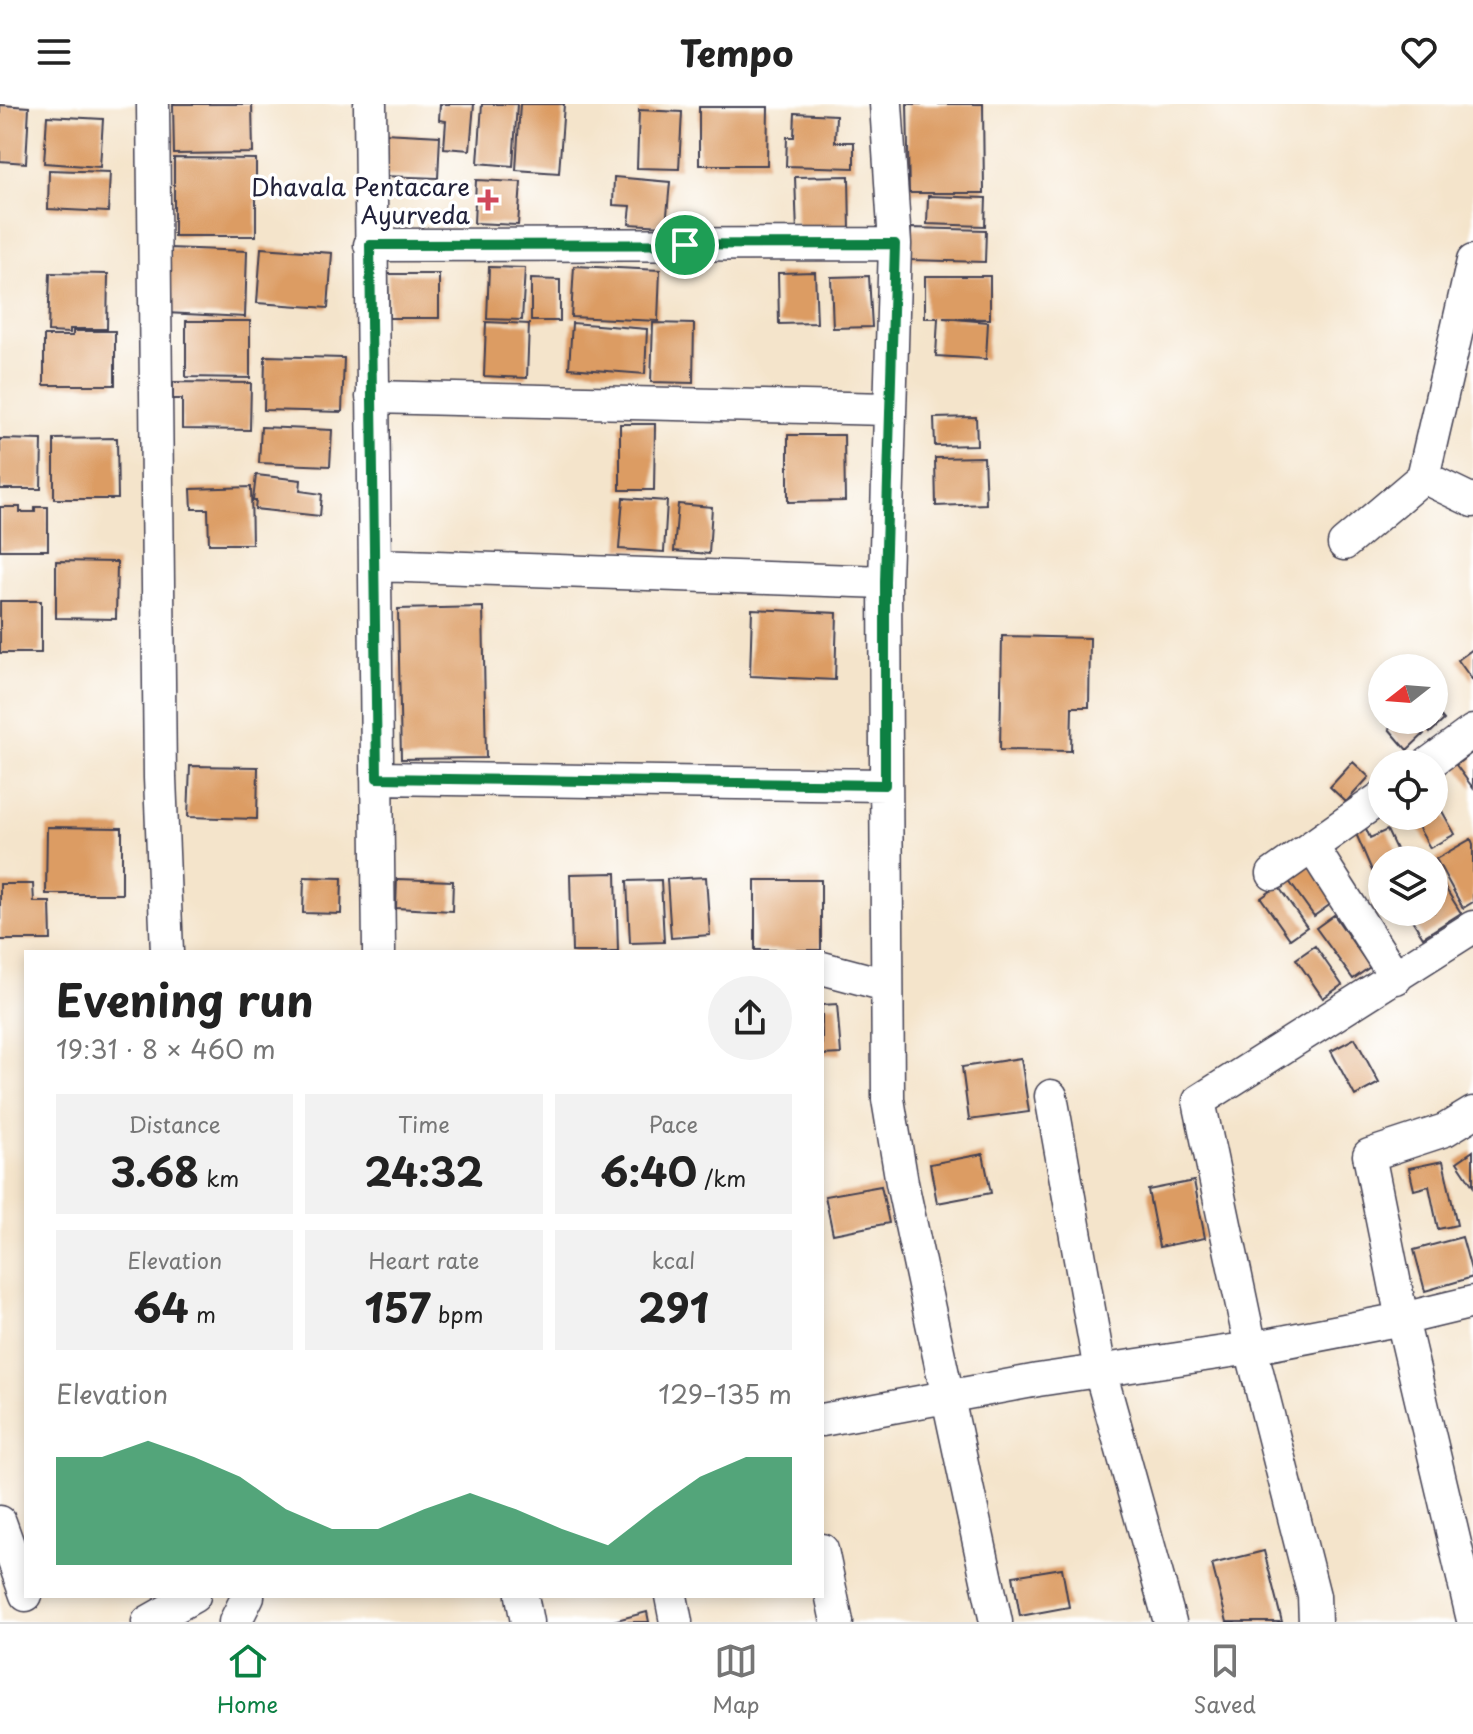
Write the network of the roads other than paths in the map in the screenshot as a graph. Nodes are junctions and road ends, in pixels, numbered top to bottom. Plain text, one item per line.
1 (153, 104) edge
2 (370, 104) edge
3 (886, 104) edge
4 (895, 244) junction
5 (370, 245) junction
6 (1473, 261) edge
7 (372, 397) junction
8 (888, 409) junction
9 (1423, 477) junction
10 (1473, 501) edge
11 (1344, 544) dead end
12 (376, 565) junction
13 (885, 582) junction
14 (1473, 731) edge
15 (1447, 750) edge
16 (377, 778) junction
17 (885, 785) junction
18 (1368, 807) edge
19 (1313, 848) junction
20 (1273, 874) dead end
21 (1473, 927) edge
22 (167, 950) edge
23 (379, 950) edge
24 (824, 969) edge
25 (1396, 978) junction
26 (886, 985) junction
27 (1051, 1096) dead end
28 (1473, 1113) edge
29 (1473, 1302) edge
30 (1402, 1319) junction
31 (1251, 1348) junction
32 (1100, 1371) junction
33 (949, 1396) junction
34 (824, 1420) edge
35 (0, 1522) edge
36 (824, 1560) edge
37 (24, 1590) edge
38 (27, 1598) edge
39 (190, 1598) edge
40 (247, 1598) edge
41 (522, 1598) edge
42 (671, 1598) edge
43 (1473, 1620) edge
44 (36, 1622) edge
45 (148, 1622) edge
46 (235, 1622) edge
47 (527, 1622) edge
48 (676, 1622) edge
49 (837, 1622) edge
50 (996, 1622) edge
51 (1170, 1622) edge
52 (1315, 1622) edge

1 - 22 street
2 - 5 street
3 - 4 street
4 - 5 street
4 - 8 street
5 - 7 street
6 - 9 street
7 - 8 street
7 - 12 street
8 - 13 street
9 - 10 street
9 - 11 street
12 - 13 street
12 - 16 street
13 - 17 street
14 - 15 street
16 - 17 street
16 - 23 street
17 - 26 street
18 - 19 street
19 - 20 street
19 - 25 street
21 - 25 street
24 - 26 street
25 - 31 street
26 - 33 street
27 - 32 street
28 - 30 street
29 - 30 street
30 - 31 street
30 - 43 street
31 - 32 street
31 - 52 street
32 - 33 street
32 - 51 street
33 - 34 street
33 - 50 street
35 - 37 street
36 - 49 street
38 - 44 street
39 - 45 street
40 - 46 street
41 - 47 street
42 - 48 street

